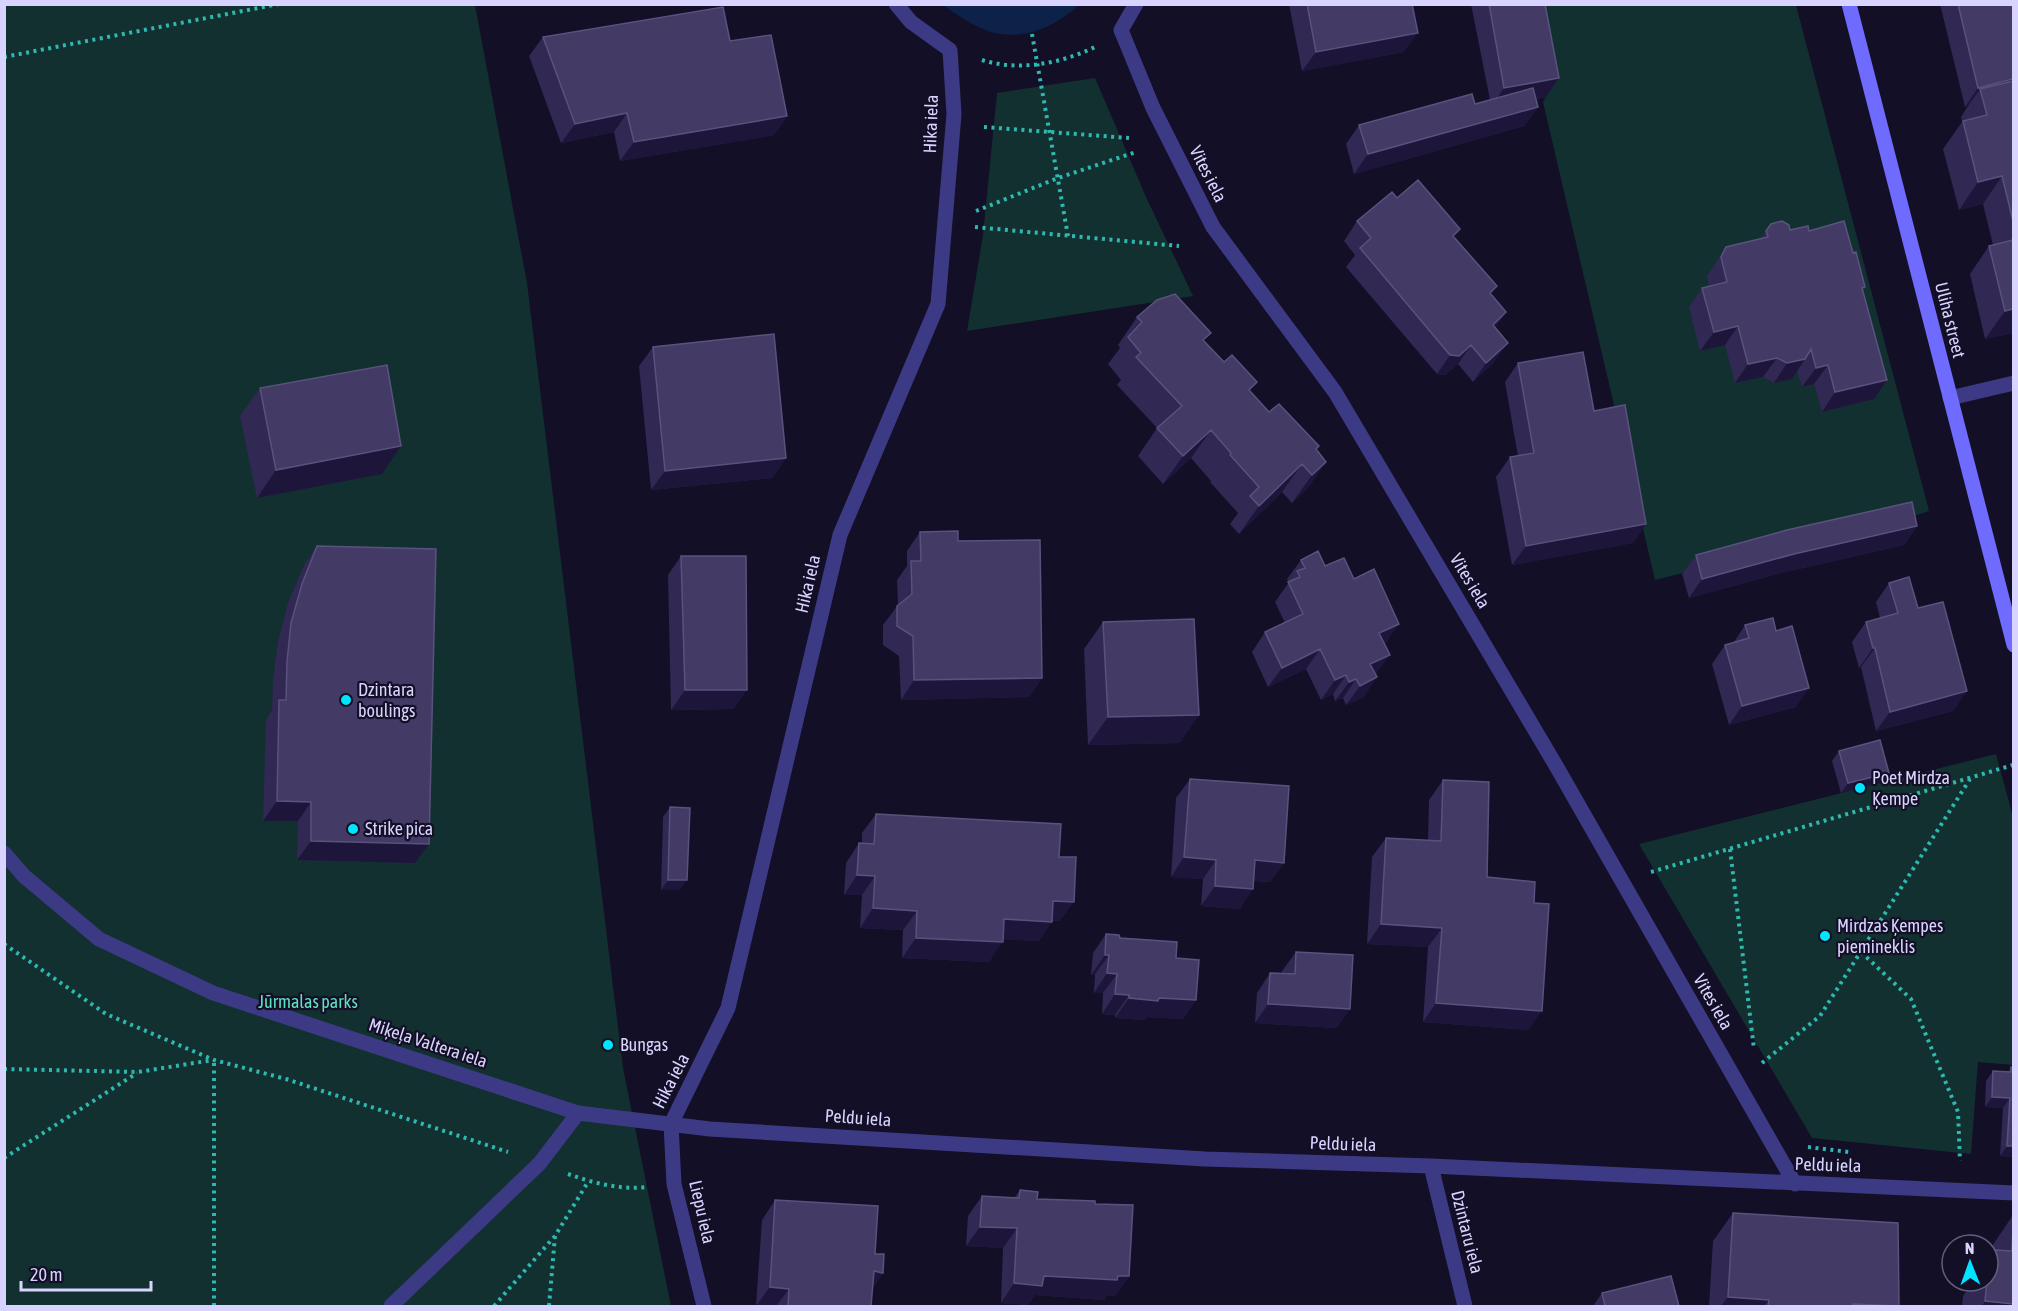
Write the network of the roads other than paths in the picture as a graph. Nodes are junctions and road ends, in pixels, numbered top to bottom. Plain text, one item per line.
1 (896, 4) edge
2 (1136, 4) edge
3 (1849, 4) edge
4 (2013, 383) edge
5 (1950, 398) junction
6 (2013, 645) edge
7 (4, 853) edge
8 (578, 1113) junction
9 (671, 1124) junction
10 (1431, 1166) junction
11 (1795, 1184) junction
12 (2013, 1192) edge
13 (391, 1306) edge
14 (704, 1306) edge
15 (1465, 1306) edge

1 - 9 street, Hika iela
2 - 11 street, Vites iela
3 - 5 main road, Uliha street
4 - 5 street
5 - 6 main road, Uliha street
7 - 8 street, Miķeļa Valtera iela
8 - 9 street, Miķeļa Valtera iela
8 - 13 street
9 - 10 street, Peldu iela
9 - 14 street, Liepu iela
10 - 11 street, Peldu iela
10 - 15 street, Dzintaru iela
11 - 12 street, Peldu iela

